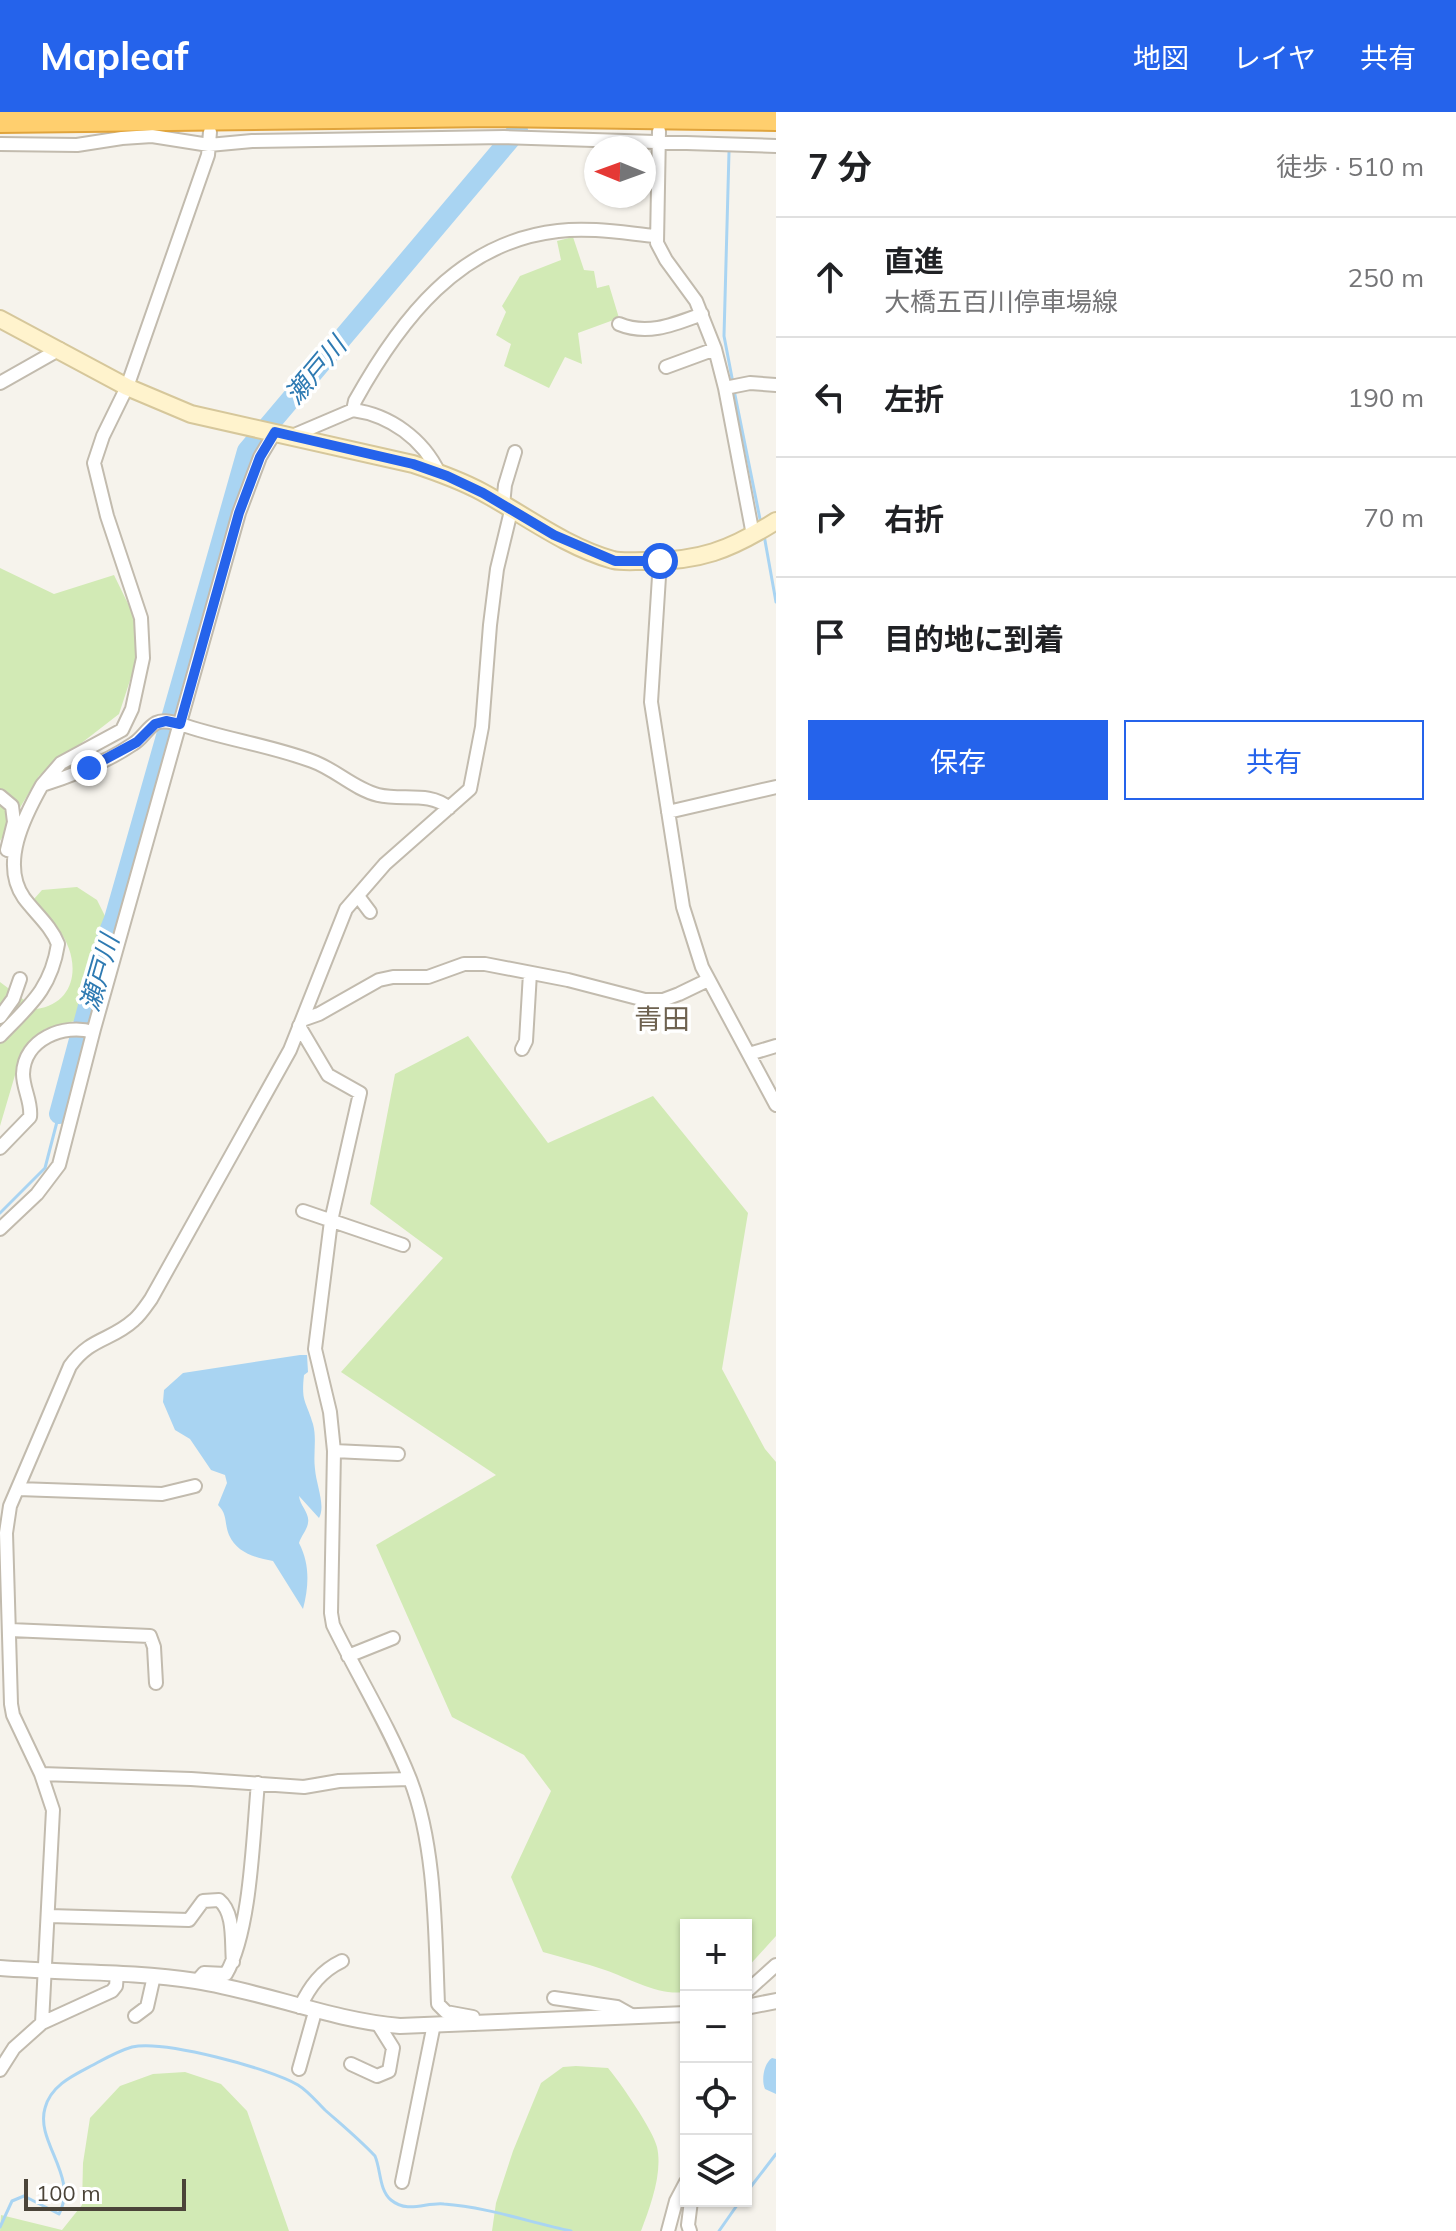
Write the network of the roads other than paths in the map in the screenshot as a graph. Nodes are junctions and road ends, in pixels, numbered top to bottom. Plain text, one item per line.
1 (776, 119) edge
2 (0, 121) edge
3 (210, 138) junction
4 (659, 138) junction
5 (0, 144) edge
6 (776, 146) edge
7 (656, 236) junction
8 (702, 314) junction
9 (0, 319) edge
10 (619, 324) dead end
11 (60, 349) junction
12 (715, 349) junction
13 (666, 367) dead end
14 (0, 383) edge
15 (776, 385) edge
16 (127, 387) junction
17 (731, 387) junction
18 (353, 410) junction
19 (267, 431) junction
20 (292, 436) junction
21 (515, 452) dead end
22 (439, 473) junction
23 (507, 508) junction
24 (764, 529) edge
25 (660, 561) junction
26 (173, 722) junction
27 (42, 785) junction
28 (776, 787) edge
29 (0, 796) edge
30 (449, 808) junction
31 (668, 812) junction
32 (14, 852) junction
33 (358, 896) junction
34 (370, 912) dead end
35 (530, 973) junction
36 (20, 979) dead end
37 (708, 980) junction
38 (0, 1017) edge
39 (301, 1023) junction
40 (93, 1032) junction
41 (0, 1036) edge
42 (776, 1046) edge
43 (522, 1049) dead end
44 (749, 1054) junction
45 (776, 1105) edge
46 (0, 1148) edge
47 (303, 1211) dead end
48 (331, 1221) junction
49 (0, 1229) edge
50 (403, 1245) dead end
51 (334, 1451) junction
52 (398, 1454) dead end
53 (195, 1486) dead end
54 (18, 1489) junction
55 (5, 1507) edge
56 (10, 1630) junction
57 (393, 1638) dead end
58 (348, 1656) junction
59 (156, 1683) dead end
60 (41, 1774) junction
61 (410, 1779) junction
62 (258, 1783) junction
63 (49, 1916) junction
64 (342, 1961) dead end
65 (233, 1962) junction
66 (776, 1965) edge
67 (0, 1968) edge
68 (46, 1971) junction
69 (117, 1974) junction
70 (154, 1976) junction
71 (197, 1981) junction
72 (747, 1991) edge
73 (554, 1998) dead end
74 (776, 2001) edge
75 (752, 2006) edge
76 (308, 2010) junction
77 (680, 2014) edge
78 (135, 2016) dead end
79 (636, 2017) junction
80 (42, 2023) junction
81 (378, 2024) junction
82 (434, 2024) junction
83 (473, 2024) junction
84 (351, 2064) dead end
85 (299, 2069) dead end
86 (0, 2070) edge
87 (402, 2182) dead end
88 (680, 2193) edge
89 (690, 2207) edge
90 (668, 2231) edge
91 (690, 2231) edge

1 - 2 highway
3 - 4 street
3 - 5 street
3 - 16 street
4 - 6 street
4 - 7 street
7 - 8 street
7 - 18 street
8 - 10 street
8 - 12 street
9 - 11 main road
11 - 14 street
11 - 16 main road
12 - 13 street
12 - 17 street
15 - 17 street
16 - 19 main road
16 - 27 street
17 - 24 street
18 - 20 street
18 - 22 street
19 - 20 main road
19 - 26 street
20 - 22 main road
21 - 23 street
22 - 23 main road
23 - 25 main road
23 - 30 street
24 - 25 main road
25 - 31 street
26 - 27 street
26 - 30 street
26 - 40 street
27 - 32 street
28 - 31 street
29 - 32 street
30 - 33 street
31 - 37 street
32 - 41 street
33 - 34 street
33 - 39 street
35 - 37 street
35 - 39 street
35 - 43 street
36 - 38 street
37 - 44 street
39 - 48 street
39 - 54 street
40 - 46 street
40 - 49 street
42 - 44 street
44 - 45 street
47 - 48 street
48 - 50 street
48 - 51 street
51 - 52 street
51 - 58 street
53 - 54 street
54 - 55 street
55 - 56 street
56 - 59 street
56 - 60 street
57 - 58 street
58 - 61 street
60 - 62 street
60 - 63 street
61 - 62 street
61 - 83 street
62 - 65 street
63 - 65 street
63 - 68 street
64 - 76 street
65 - 71 street
66 - 72 street
67 - 68 street
68 - 69 street
68 - 80 street
69 - 70 street
69 - 80 street
70 - 71 street
70 - 78 street
71 - 76 street
73 - 79 street
74 - 75 street
76 - 81 street
76 - 85 street
77 - 79 street
79 - 83 street
80 - 86 street
81 - 82 street
81 - 84 street
82 - 83 street
82 - 87 street
88 - 90 street
89 - 91 street

